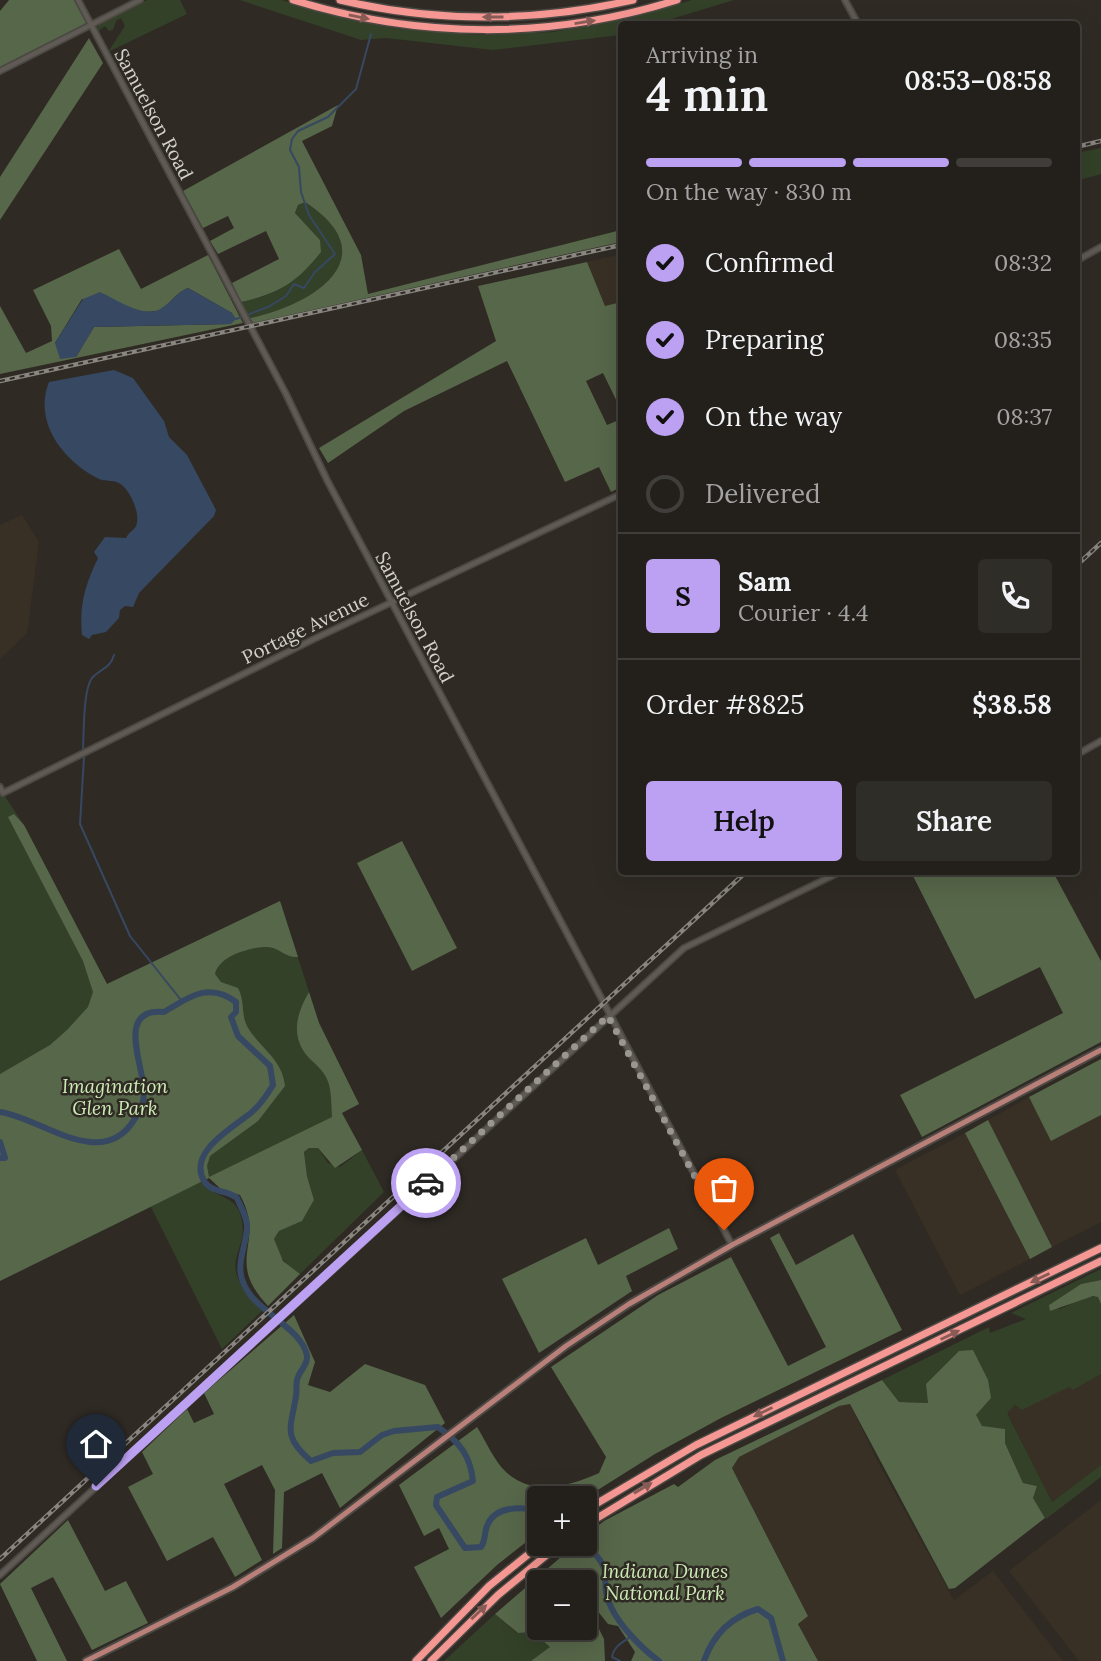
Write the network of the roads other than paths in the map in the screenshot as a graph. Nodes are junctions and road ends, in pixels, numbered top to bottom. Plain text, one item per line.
1 (78, 0) edge
2 (140, 0) edge
3 (293, 0) edge
4 (340, 0) edge
5 (633, 0) edge
6 (677, 0) edge
7 (845, 0) edge
8 (856, 21) edge
9 (91, 25) junction
10 (0, 71) edge
11 (1101, 247) edge
12 (1080, 259) edge
13 (618, 495) edge
14 (391, 602) junction
15 (1101, 741) edge
16 (1080, 752) edge
17 (0, 787) edge
18 (834, 875) edge
19 (608, 1016) junction
20 (1101, 1050) edge
21 (732, 1245) junction
22 (1101, 1248) edge
23 (1101, 1261) edge
24 (597, 1503) edge
25 (597, 1518) edge
26 (527, 1556) edge
27 (545, 1556) edge
28 (0, 1575) edge
29 (86, 1661) edge
30 (416, 1661) edge
31 (431, 1661) edge

1 - 9 street, Samuelson Road
2 - 9 street
3 -> 6 highway
5 -> 4 highway
7 - 8 street
9 - 10 street
9 - 14 street, Samuelson Road
11 - 12 street
13 - 14 street, Portage Avenue
14 - 17 street, Portage Avenue
14 - 19 street, Samuelson Road
15 - 16 street
18 - 19 street
19 - 21 street, Samuelson Road
19 - 28 street
20 - 21 main road
21 - 29 main road
22 -> 24 highway
25 -> 23 highway
26 - 30 highway
31 -> 27 highway

